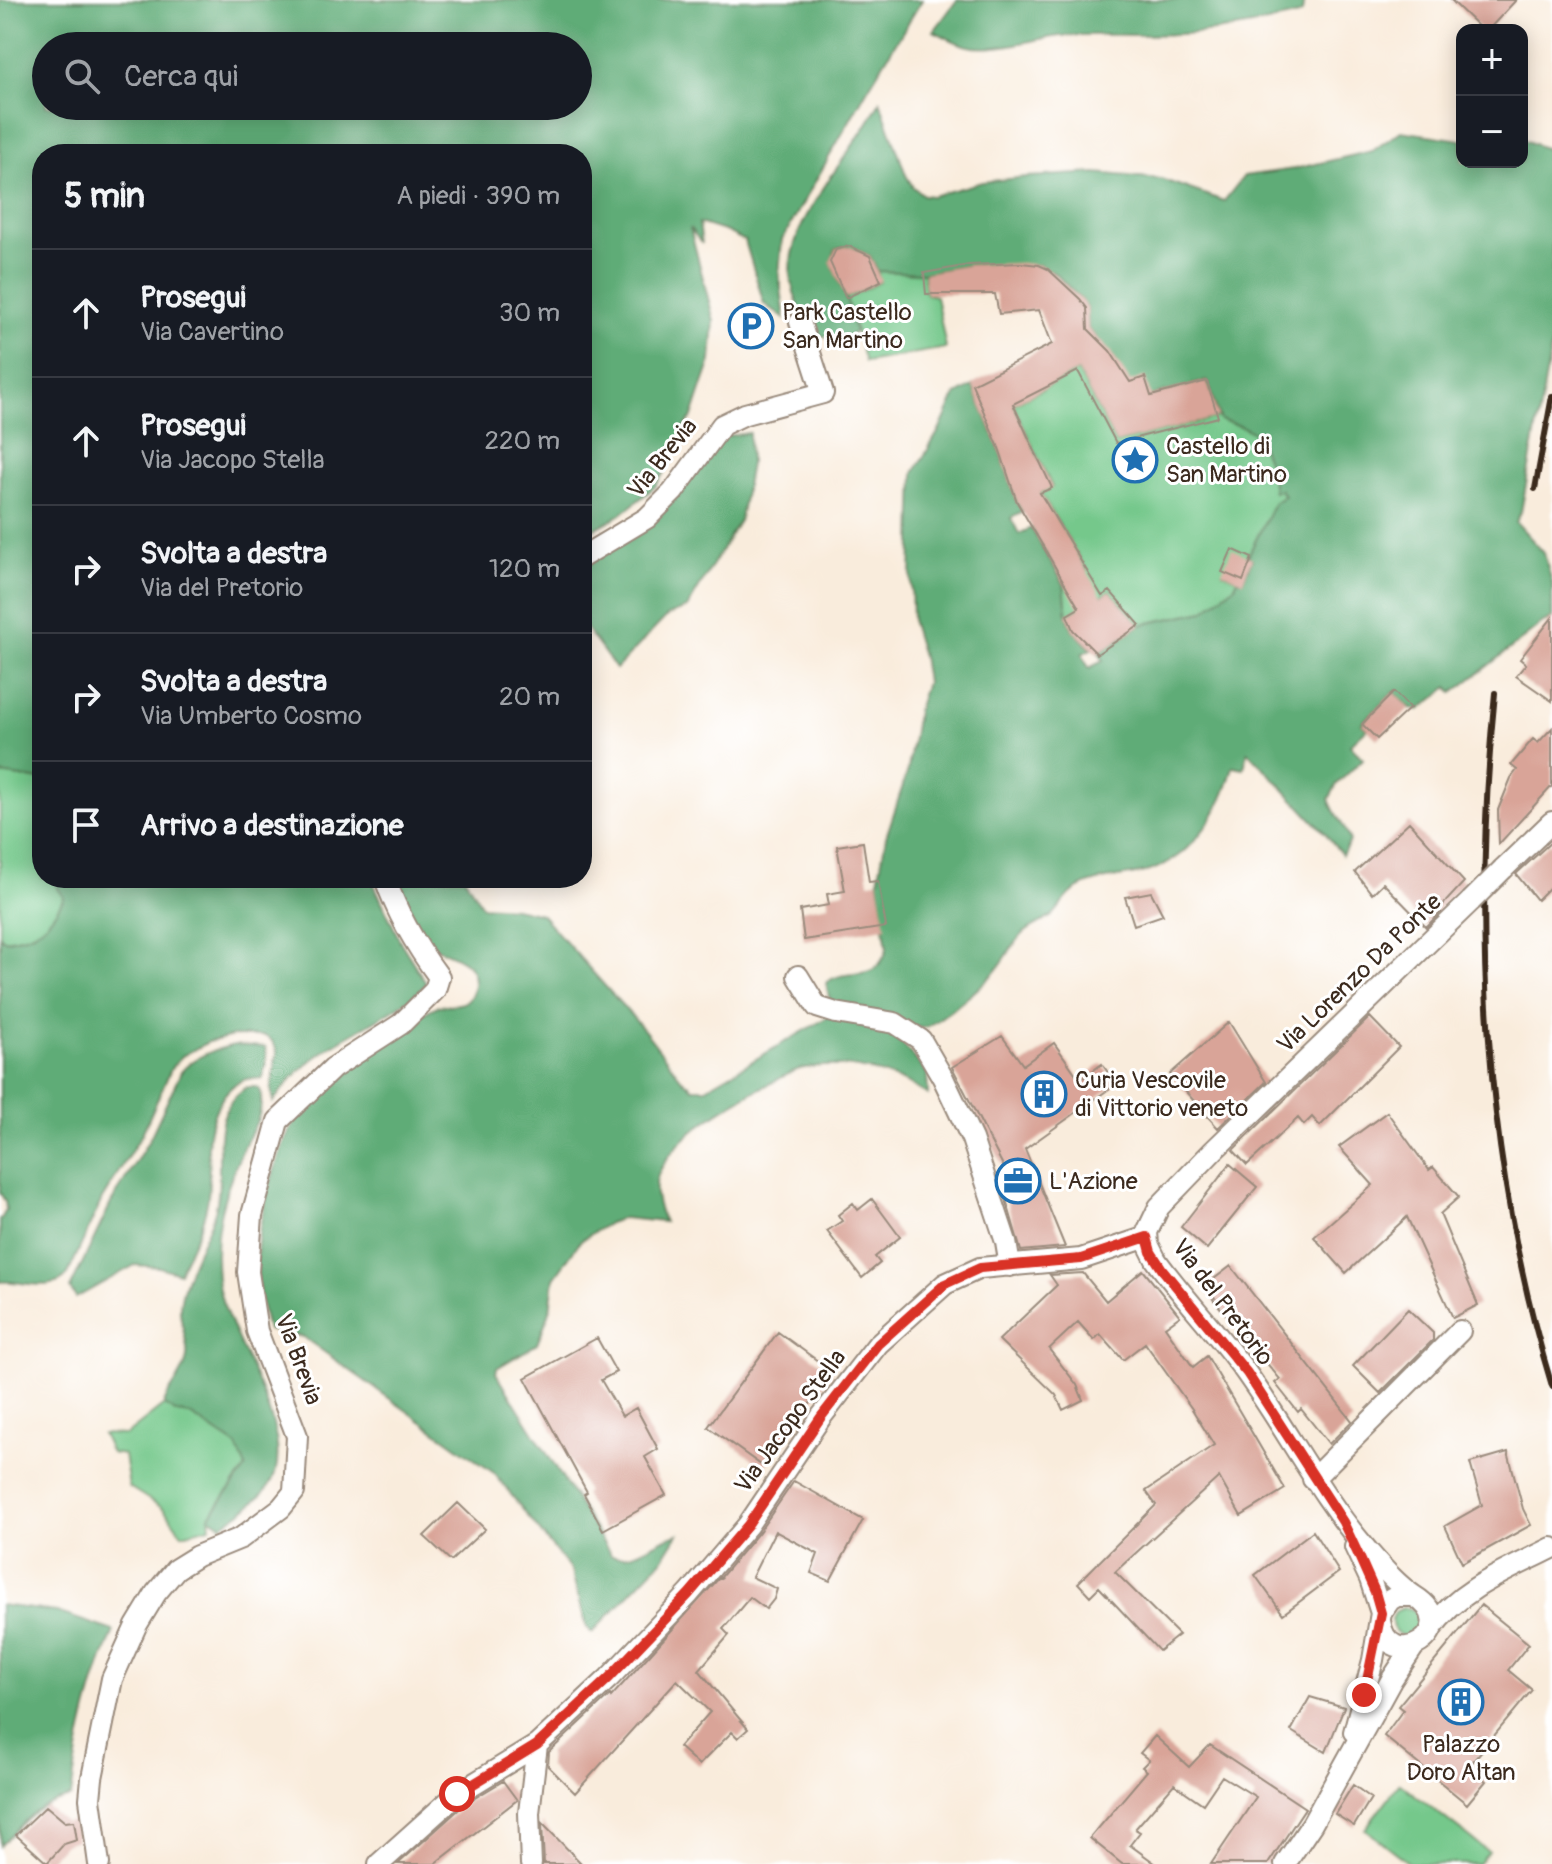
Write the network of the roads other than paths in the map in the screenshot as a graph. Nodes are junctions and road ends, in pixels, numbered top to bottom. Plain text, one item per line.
1 (800, 322) dead end
2 (592, 551) edge
3 (1552, 822) edge
4 (388, 888) edge
5 (798, 976) dead end
6 (1147, 1237) junction
7 (1010, 1266) junction
8 (1460, 1331) dead end
9 (1313, 1479) junction
10 (1343, 1522) junction
11 (1552, 1548) edge
12 (1414, 1596) junction
13 (1380, 1617) junction
14 (1431, 1629) junction
15 (1414, 1646) junction
16 (537, 1745) junction
17 (1345, 1767) junction
18 (99, 1864) edge
19 (379, 1864) edge
20 (531, 1864) edge
21 (1285, 1864) edge

1 - 2 street, Via Brevia
3 - 6 street, Via Lorenzo Da Ponte, bridge
4 - 18 street, Via Brevia
5 - 7 street
6 - 7 street, Via Jacopo Stella
6 - 9 street, Via del Pretorio
7 - 16 street, Via Jacopo Stella
8 - 9 street
9 - 10 street, Via del Pretorio
10 - 12 street, Via del Pretorio
10 - 13 street, Via del Pretorio
11 - 14 street
12 - 13 street
12 - 14 street
13 - 15 street
13 - 17 street
14 - 15 street
15 - 17 street
16 - 19 street, Via Jacopo Stella
16 - 20 street
17 - 21 street

